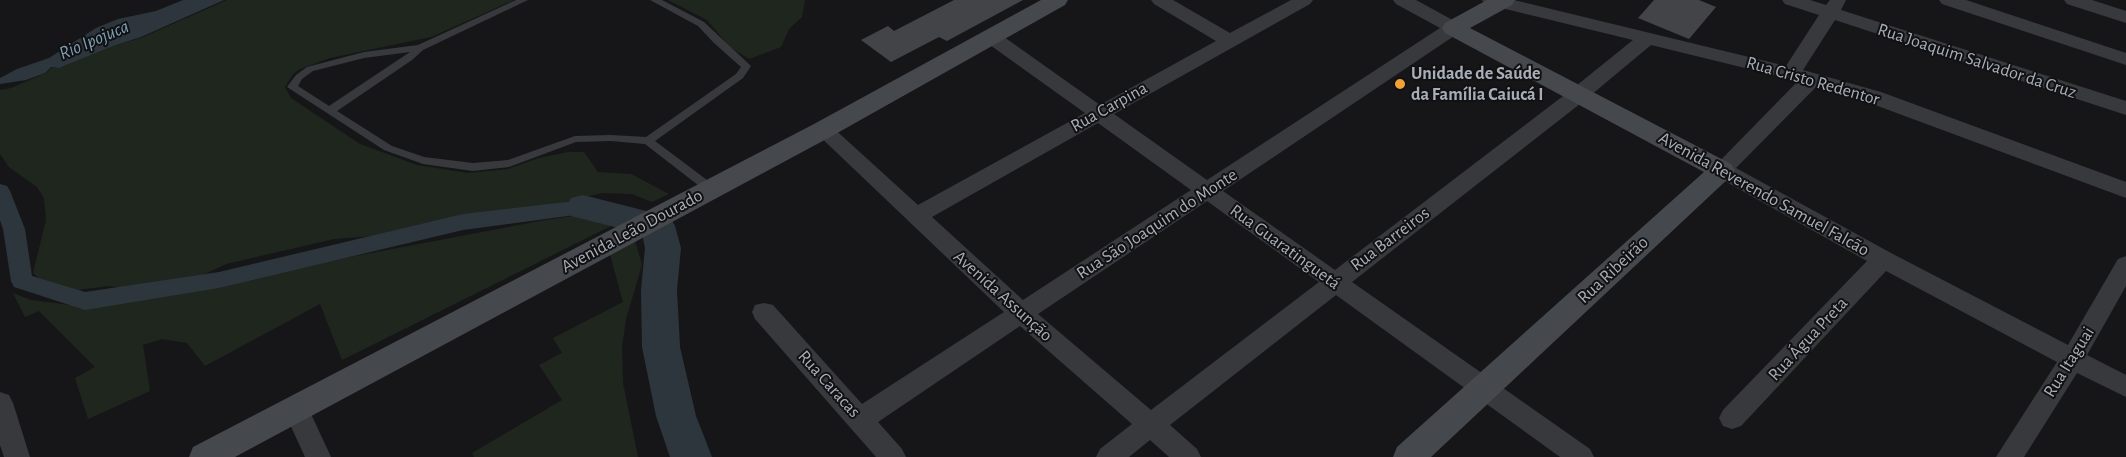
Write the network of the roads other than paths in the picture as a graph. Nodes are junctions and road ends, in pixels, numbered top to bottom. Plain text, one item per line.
1 (524, 0) edge
2 (655, 0) edge
3 (1057, 0) edge
4 (1160, 0) edge
5 (1304, 0) edge
6 (1402, 0) edge
7 (1791, 0) edge
8 (1948, 0) edge
9 (2073, 0) edge
10 (1498, 1) edge
11 (1834, 6) edge
12 (2126, 17) edge
13 (1453, 28) junction
14 (990, 36) junction
15 (1647, 38) junction
16 (1230, 41) junction
17 (420, 48) junction
18 (2126, 59) edge
19 (1791, 73) junction
20 (1812, 79) junction
21 (1578, 95) junction
22 (2126, 108) edge
23 (329, 111) junction
24 (1098, 113) junction
25 (823, 130) junction
26 (648, 142) junction
27 (1722, 170) junction
28 (711, 189) junction
29 (1209, 190) junction
30 (2126, 190) edge
31 (916, 216) junction
32 (1883, 259) junction
33 (2126, 265) edge
34 (1334, 282) junction
35 (764, 312) dead end
36 (1021, 313) junction
37 (2073, 358) junction
38 (1485, 387) junction
39 (2126, 387) edge
40 (0, 403) edge
41 (296, 409) junction
42 (1732, 418) dead end
43 (861, 419) junction
44 (1149, 424) junction
45 (18, 457) edge
46 (205, 457) edge
47 (318, 457) edge
48 (893, 457) edge
49 (1109, 457) edge
50 (1188, 457) edge
51 (1410, 457) edge
52 (1581, 457) edge
53 (2009, 457) edge

1 - 17 lane
2 - 26 lane
3 - 14 main road, Avenida Leão Dourado
4 - 16 street
5 - 16 street, Rua Carpina
6 - 13 street, Avenida Reverendo Samuel Falcão
7 - 11 street, Rua Joaquim Salvador da Cruz
8 - 18 street
9 - 12 street
10 - 13 main road
10 - 15 street, Rua Cristo Redentor
11 - 19 street
11 - 22 street, Rua Joaquim Salvador da Cruz
13 - 21 main road, Avenida Reverendo Samuel Falcão
13 - 29 street, Rua São Joaquim do Monte
14 - 24 street, Rua Guaratinguetá
14 - 25 main road, Avenida Leão Dourado
15 - 19 street, Rua Cristo Redentor
15 - 21 street, Rua Barreiros
16 - 24 street, Rua Carpina
17 - 23 lane
17 - 23 lane
19 - 20 street, Rua Cristo Redentor
20 - 27 street, Rua Ribeirão
20 - 30 street, Rua Cristo Redentor
21 - 27 main road, Avenida Reverendo Samuel Falcão
21 - 34 street, Rua Barreiros
23 - 26 lane
24 - 29 street, Rua Guaratinguetá
24 - 31 street, Rua Carpina
25 - 28 main road, Avenida Leão Dourado
25 - 31 street, Avenida Assunção
26 - 28 lane
27 - 32 street, Avenida Reverendo Samuel Falcão
27 - 38 main road, Rua Ribeirão
28 - 41 main road, Avenida Leão Dourado
29 - 34 street, Rua Guaratinguetá
29 - 36 street, Rua São Joaquim do Monte
31 - 36 street, Avenida Assunção
32 - 37 street, Avenida Reverendo Samuel Falcão
32 - 42 street, Rua Água Preta
33 - 37 street, Rua Itaguai
34 - 38 street, Rua Guaratinguetá
34 - 44 street, Rua Barreiros
35 - 43 street, Rua Caracas
36 - 43 street, Rua São Joaquim do Monte
36 - 44 street, Avenida Assunção
37 - 39 street, Avenida Reverendo Samuel Falcão
37 - 53 street, Rua Itaguai
38 - 51 main road, Rua Ribeirão
38 - 52 street, Rua Guaratinguetá
40 - 45 street
41 - 46 main road, Avenida Leão Dourado
41 - 47 street
43 - 48 street, Rua Caracas
44 - 49 street, Rua Barreiros
44 - 50 street, Avenida Assunção

